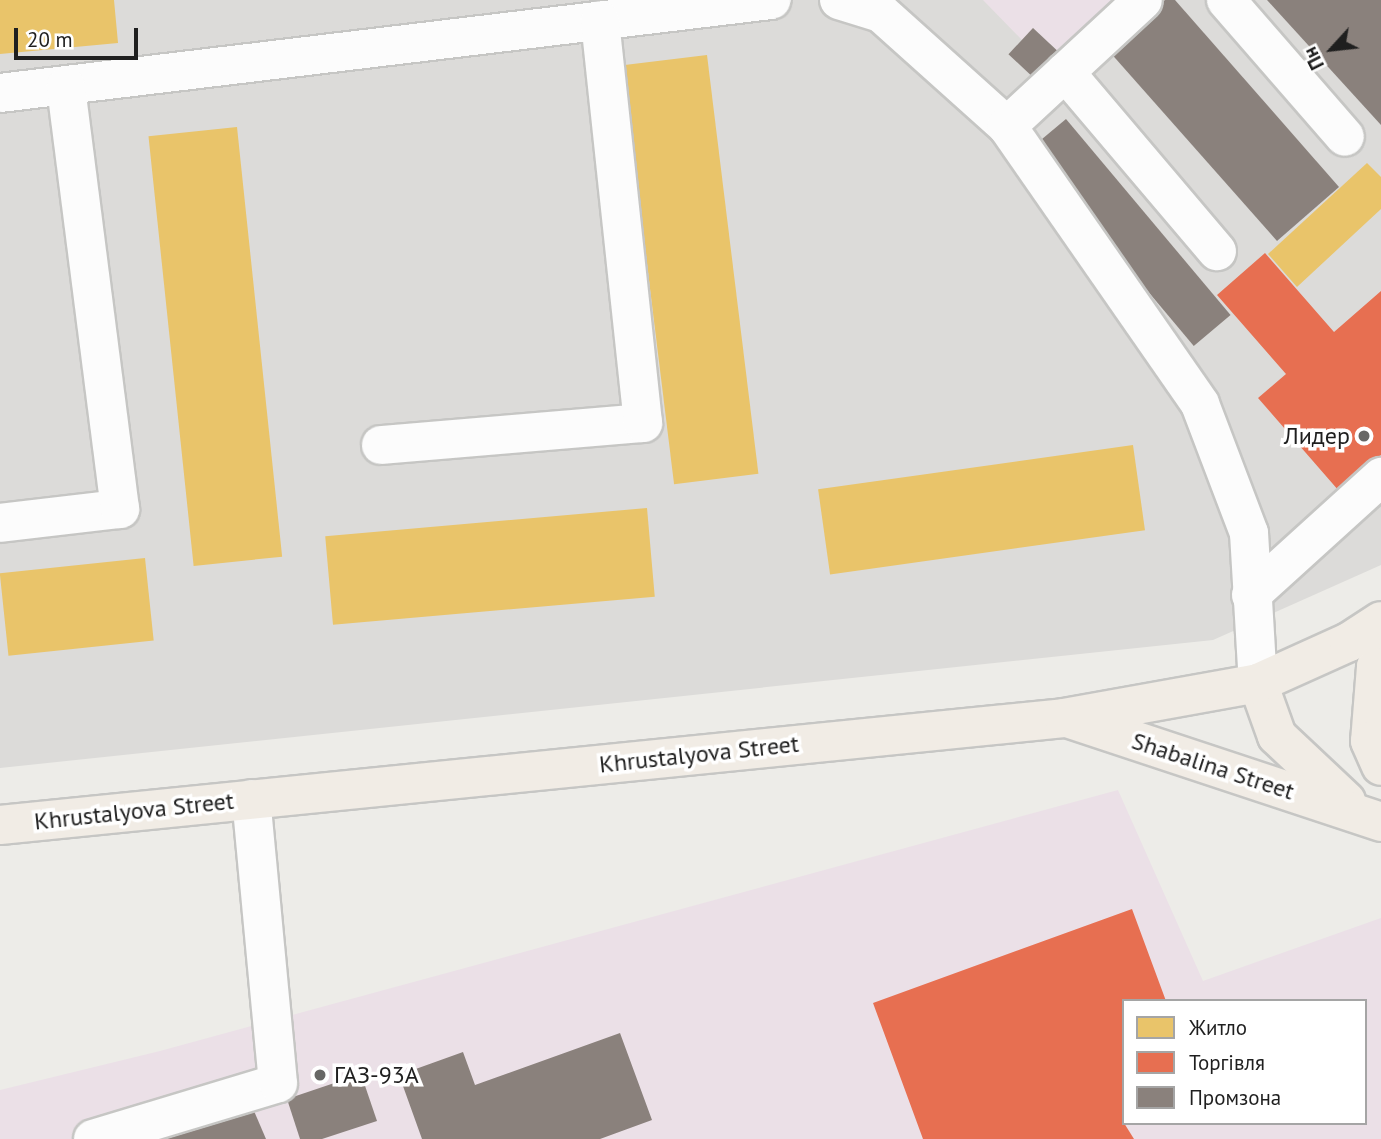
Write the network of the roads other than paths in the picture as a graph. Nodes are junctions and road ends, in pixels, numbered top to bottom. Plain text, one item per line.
1 (771, 0) edge
2 (839, 0) edge
3 (1143, 0) edge
4 (1226, 0) edge
5 (600, 20) junction
6 (1065, 72) junction
7 (66, 86) junction
8 (0, 93) edge
9 (1007, 126) junction
10 (1345, 137) dead end
11 (1217, 251) dead end
12 (381, 445) dead end
13 (1381, 477) edge
14 (0, 523) edge
15 (1251, 595) junction
16 (1381, 621) edge
17 (1381, 657) edge
18 (1258, 682) junction
19 (1064, 718) junction
20 (1381, 766) edge
21 (251, 799) junction
22 (1371, 818) edge
23 (0, 825) edge
24 (93, 1139) edge

1 - 5 street
2 - 9 street
3 - 6 street
4 - 10 street
5 - 7 street
5 - 12 street
6 - 9 street
6 - 11 street
7 - 8 street
7 - 14 street
9 - 15 street
13 - 15 street
15 - 18 street
16 - 18 main road, Khrustalyova Street
17 - 20 main road
18 - 19 main road, Khrustalyova Street
18 - 22 main road, Shabalina Street
19 - 21 main road, Khrustalyova Street
19 - 22 main road, Shabalina Street
21 - 23 main road, Khrustalyova Street
21 - 24 street

